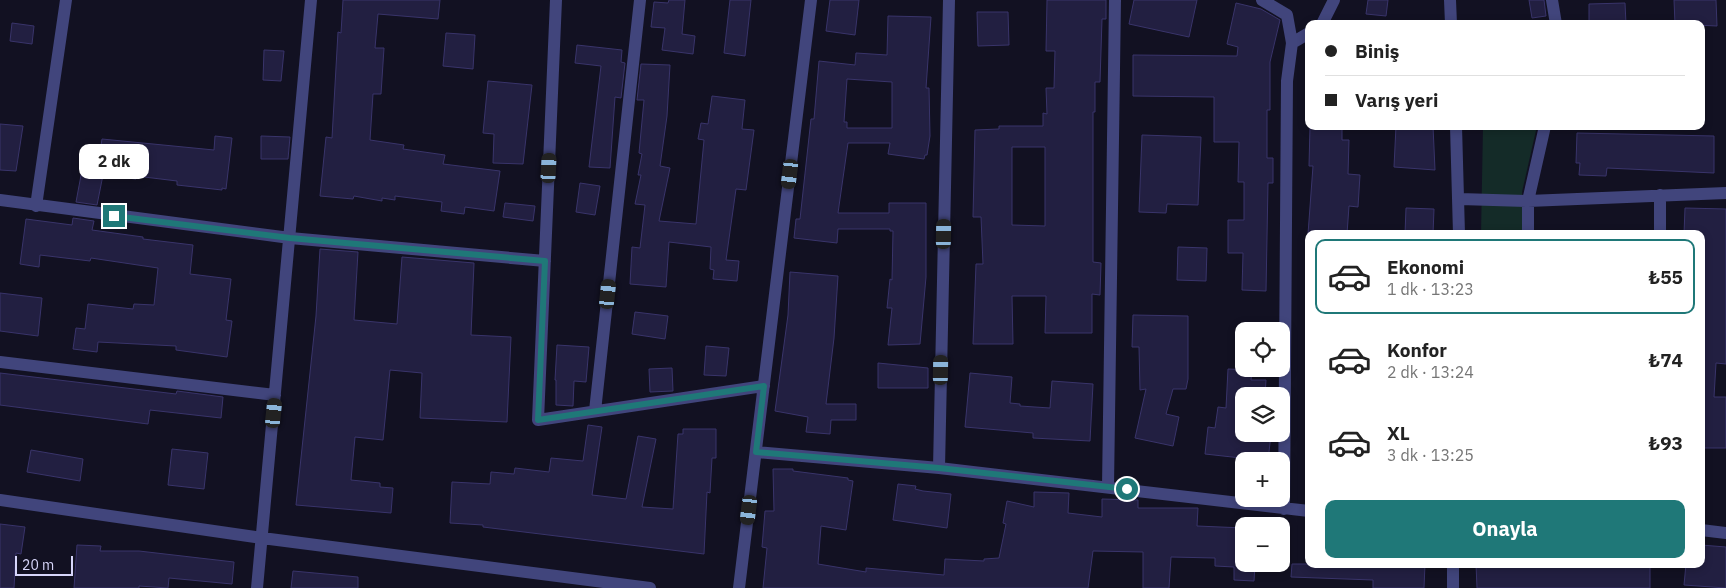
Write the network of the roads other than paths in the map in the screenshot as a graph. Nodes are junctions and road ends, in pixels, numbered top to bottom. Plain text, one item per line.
1 (66, 0) edge
2 (312, 0) edge
3 (556, 0) edge
4 (640, 0) edge
5 (811, 0) edge
6 (949, 0) edge
7 (1115, 0) edge
8 (1262, 0) edge
9 (1334, 0) edge
10 (1450, 0) edge
11 (1552, 0) edge
12 (1324, 20) edge
13 (1451, 20) edge
14 (1555, 20) edge
15 (1305, 35) edge
16 (1292, 43) junction
17 (1456, 130) edge
18 (1544, 130) edge
19 (1726, 193) edge
20 (1660, 195) junction
21 (1460, 199) junction
22 (0, 200) edge
23 (1528, 201) junction
24 (36, 206) junction
25 (1459, 230) edge
26 (1528, 230) edge
27 (1660, 230) edge
28 (290, 238) junction
29 (545, 261) junction
30 (0, 362) edge
31 (764, 386) junction
32 (275, 395) junction
33 (595, 411) junction
34 (756, 452) junction
35 (939, 468) junction
36 (1108, 487) junction
37 (0, 500) edge
38 (1284, 509) junction
39 (1305, 511) edge
40 (1705, 530) edge
41 (1726, 533) edge
42 (262, 538) junction
43 (1453, 568) edge
44 (257, 588) edge
45 (650, 588) edge
46 (739, 588) edge
47 (1453, 588) edge

1 - 24 street
2 - 28 street
3 - 29 street
4 - 33 street
5 - 31 street
6 - 35 street
7 - 36 street
8 - 16 street
9 - 12 street
10 - 13 street
11 - 14 street
15 - 16 street
16 - 38 street
17 - 21 street
18 - 23 street
19 - 20 street
20 - 23 street
20 - 27 street
21 - 23 street
21 - 25 street
22 - 24 street
23 - 26 street
24 - 28 street
28 - 29 street
28 - 32 street
29 - 33 street
30 - 32 street
31 - 33 street
31 - 34 street
32 - 42 street
34 - 35 street
34 - 46 street
35 - 36 street
36 - 38 street
37 - 42 street
38 - 39 street
40 - 41 street
42 - 44 street
42 - 45 street
43 - 47 street

